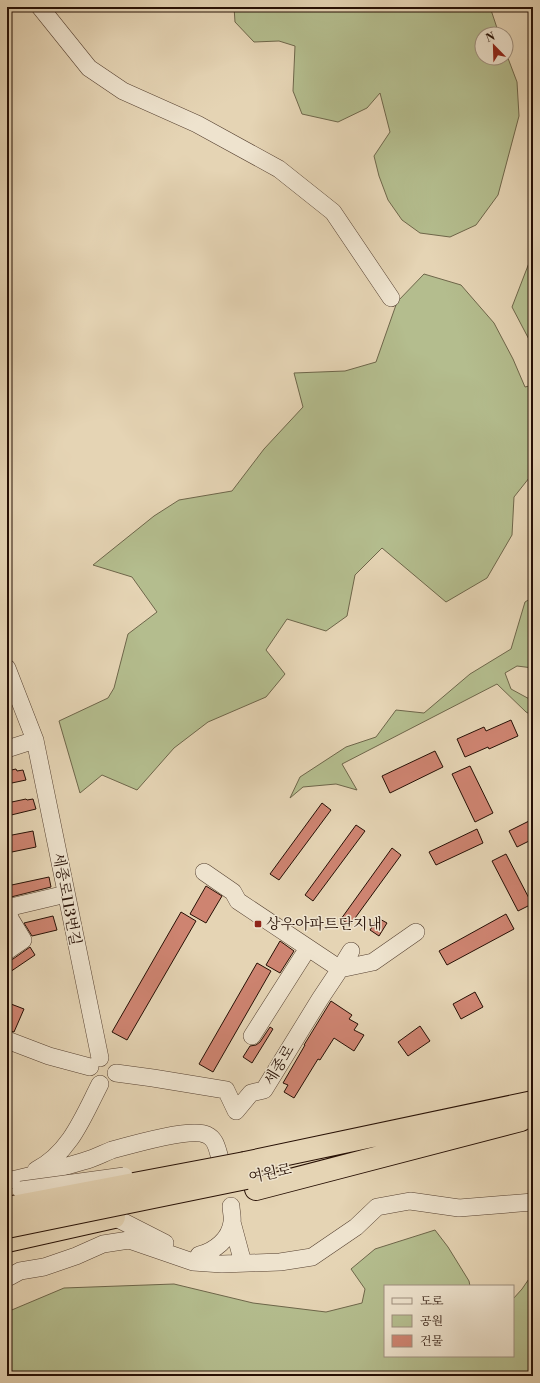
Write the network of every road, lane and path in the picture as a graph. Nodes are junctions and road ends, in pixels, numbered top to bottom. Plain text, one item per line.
1 (40, 7) edge
2 (391, 298) dead end
3 (7, 668) edge
4 (35, 740) junction
5 (7, 749) edge
6 (204, 872) dead end
7 (67, 898) junction
8 (8, 912) edge
9 (416, 932) dead end
10 (308, 948) junction
11 (7, 951) edge
12 (351, 951) dead end
13 (340, 970) junction
14 (252, 1036) dead end
15 (7, 1040) edge
16 (95, 1062) junction
17 (116, 1073) junction
18 (100, 1084) junction
19 (533, 1102) edge
20 (527, 1119) edge
21 (77, 1128) junction
22 (112, 1150) junction
23 (220, 1158) dead end
24 (249, 1177) junction
25 (14, 1185) edge
26 (533, 1202) edge
27 (7, 1208) edge
28 (114, 1217) junction
29 (7, 1227) edge
30 (7, 1241) edge
31 (199, 1256) junction
32 (222, 1264) junction
33 (243, 1264) junction
34 (9, 1277) dead end

1 - 2 street
3 - 4 street, 세종로113번길
4 - 5 street
4 - 7 street, 세종로113번길
6 - 10 street
7 - 8 street
7 - 16 street, 세종로113번길
8 - 11 street
9 - 13 street
10 - 13 street
10 - 14 street
12 - 13 street
13 - 17 street, 세종로
15 - 16 street
16 - 17 street
16 - 18 street
17 - 18 street
18 - 21 street
19 - 24 highway, 여원로
20 - 24 highway
21 - 22 street
21 - 25 street
22 - 23 street
22 - 25 street
24 - 25 street, bridge
24 - 27 highway, 여원로, bridge
24 - 28 highway
24 - 29 highway, 여원로, bridge
26 - 33 street
28 - 30 highway
28 - 31 street
31 - 32 street
31 - 33 street
32 - 33 street
32 - 34 street

